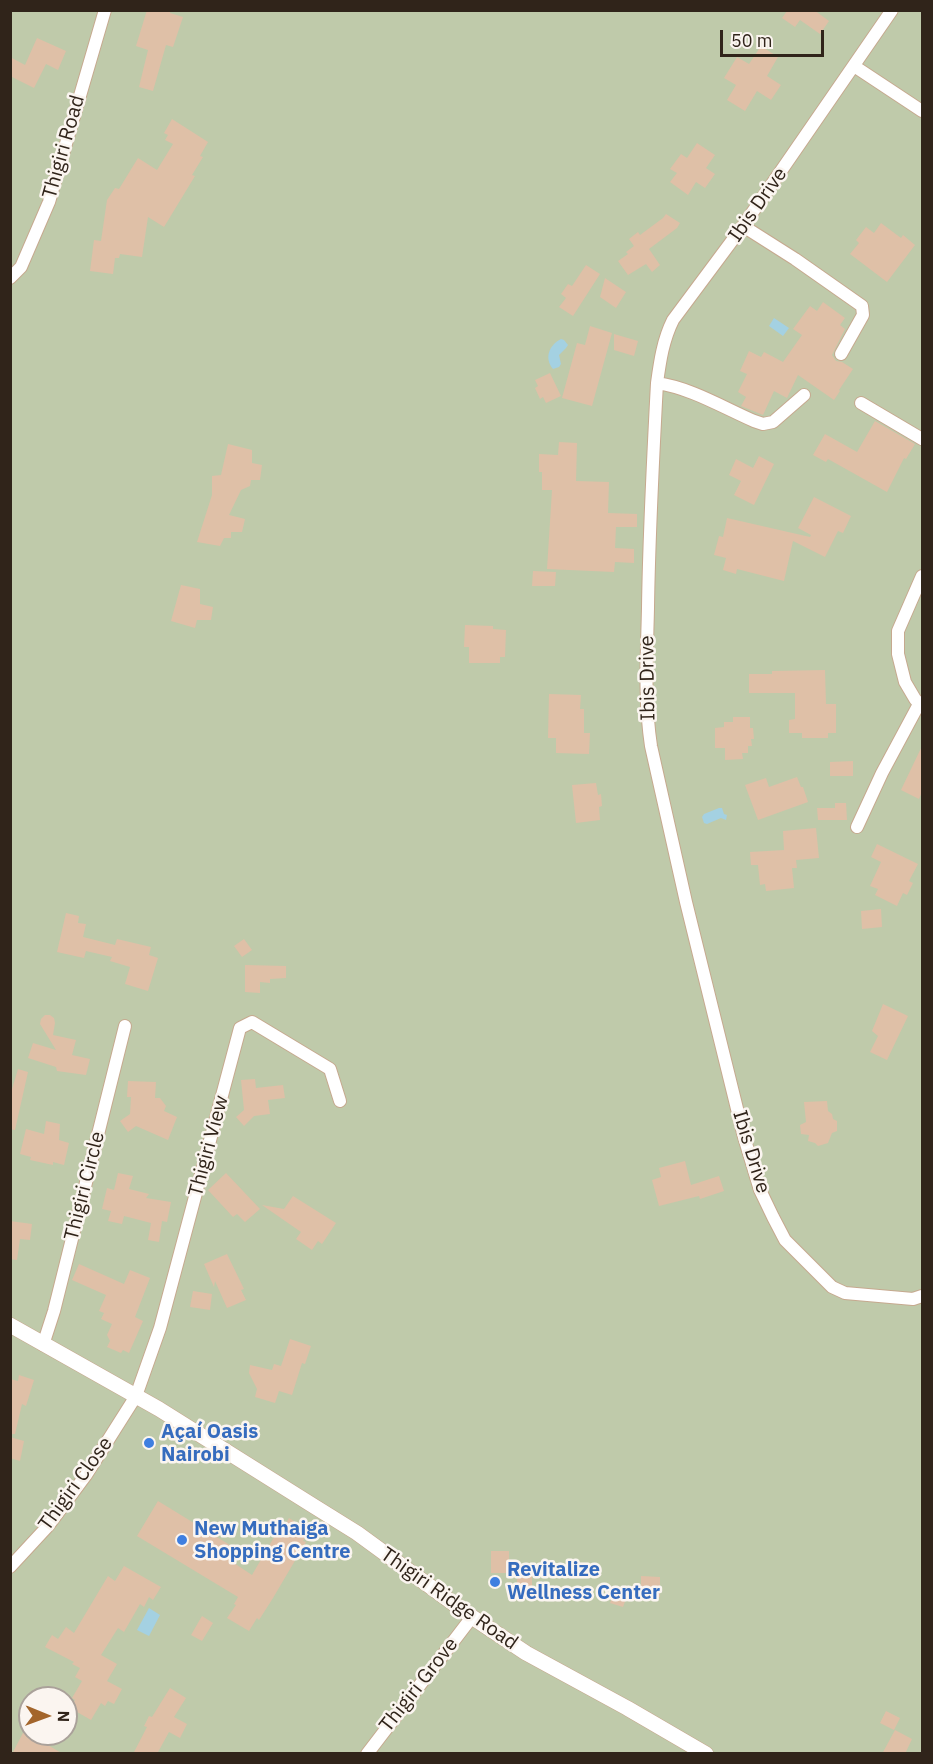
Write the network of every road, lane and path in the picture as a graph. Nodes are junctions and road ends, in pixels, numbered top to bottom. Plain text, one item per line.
1 (105, 10) edge
2 (892, 10) edge
3 (854, 66) junction
4 (922, 111) edge
5 (743, 226) junction
6 (10, 278) edge
7 (841, 354) dead end
8 (657, 383) junction
9 (804, 395) dead end
10 (861, 403) dead end
11 (922, 439) edge
12 (922, 576) edge
13 (921, 705) edge
14 (857, 828) dead end
15 (125, 1026) dead end
16 (340, 1101) dead end
17 (922, 1296) edge
18 (10, 1325) edge
19 (43, 1345) junction
20 (136, 1396) junction
21 (10, 1567) edge
22 (472, 1617) junction
23 (367, 1754) edge
24 (706, 1754) edge

1 - 6 street, Thigiri Road
2 - 3 street, Ibis Drive
3 - 4 street
3 - 5 street, Ibis Drive
5 - 7 street
5 - 8 street, Ibis Drive
8 - 9 street
8 - 17 street, Ibis Drive
10 - 11 street
12 - 13 street
13 - 14 street
15 - 19 street, Thigiri Circle
16 - 20 street, Thigiri View
18 - 19 street, Thigiri Ridge Road
19 - 20 street, Thigiri Ridge Road
20 - 21 street, Thigiri Close
20 - 22 street, Thigiri Ridge Road
22 - 23 street, Thigiri Grove
22 - 24 street, Thigiri Ridge Road

